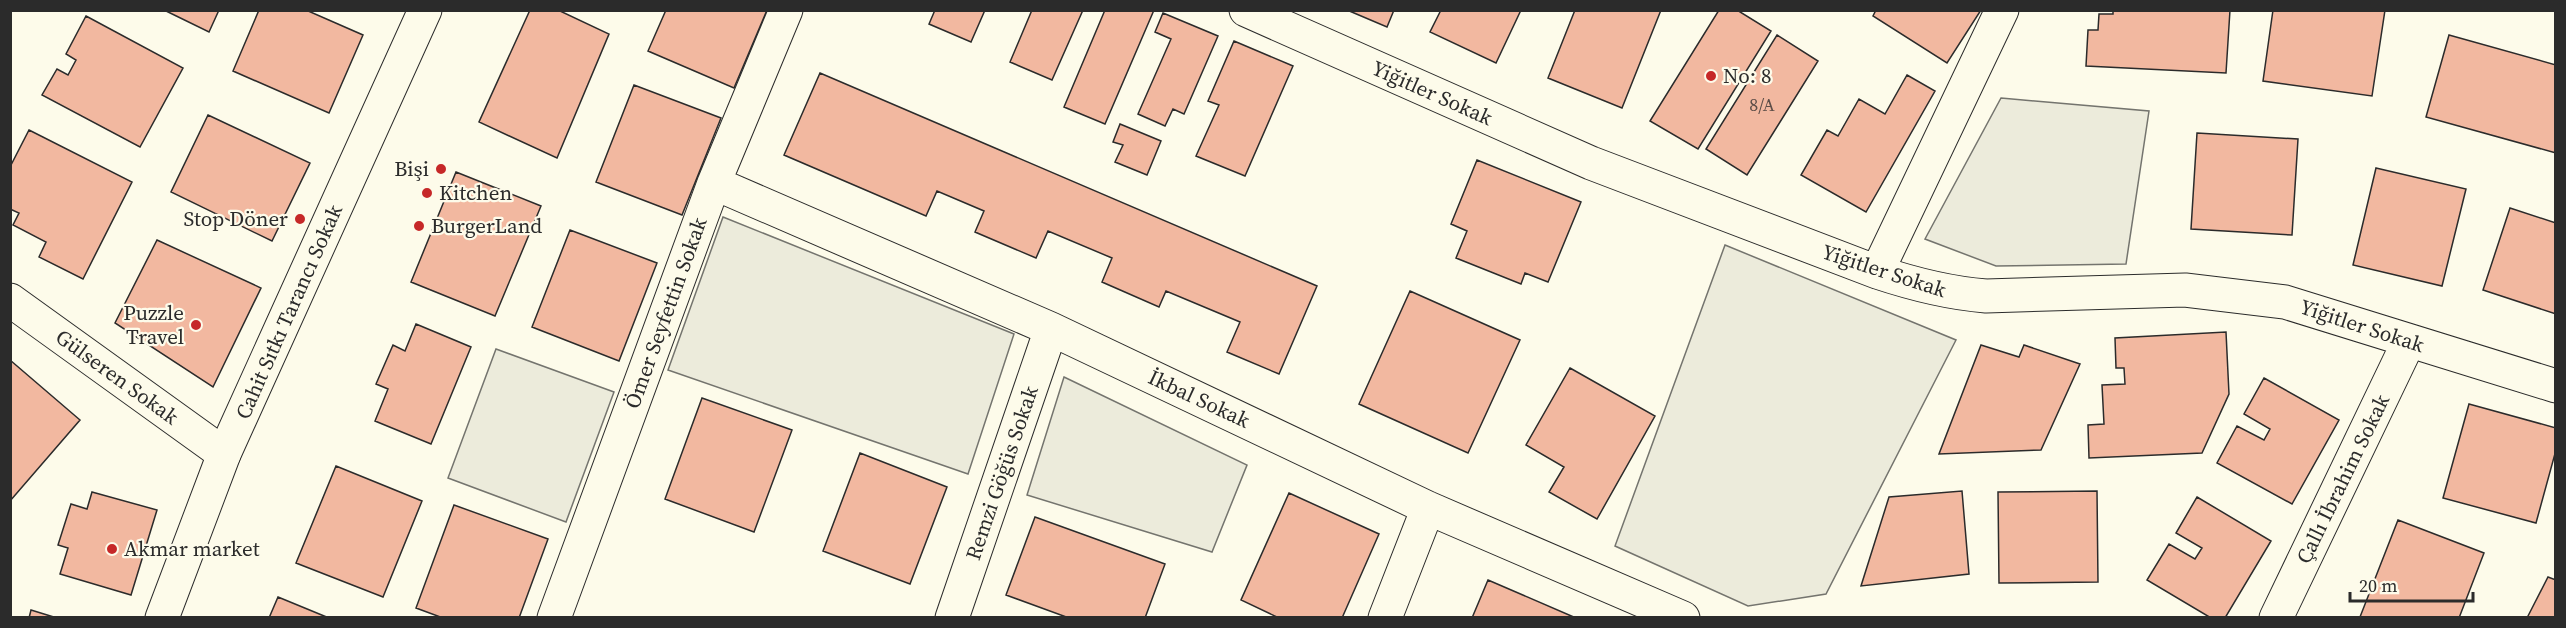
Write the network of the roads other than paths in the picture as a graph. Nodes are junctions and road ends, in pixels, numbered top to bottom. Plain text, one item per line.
1 (425, 10) edge
2 (786, 10) edge
3 (1246, 10) edge
4 (2002, 10) edge
5 (714, 183) junction
6 (1877, 272) junction
7 (10, 300) edge
8 (1051, 329) junction
9 (2409, 341) junction
10 (2556, 386) edge
11 (224, 454) junction
12 (1428, 508) junction
13 (162, 618) edge
14 (554, 618) edge
15 (952, 618) edge
16 (1385, 618) edge
17 (1683, 618) edge
18 (2276, 618) edge

1 - 11 street, Cahit Sıtkı Tarancı Sokak
2 - 5 street, Ömer Seyfettin Sokak
3 - 6 street, Yiğitler Sokak
4 - 6 street
5 - 8 street, İkbal Sokak
5 - 14 street, Ömer Seyfettin Sokak
6 - 9 street, Yiğitler Sokak
7 - 11 street, Gülseren Sokak
8 - 12 street, İkbal Sokak
8 - 15 street, Remzi Göğüs Sokak
9 - 10 street, Yiğitler Sokak
9 - 18 street, Çallı İbrahim Sokak
11 - 13 street, Cahit Sıtkı Tarancı Sokak
12 - 16 street
12 - 17 street, İkbal Sokak

